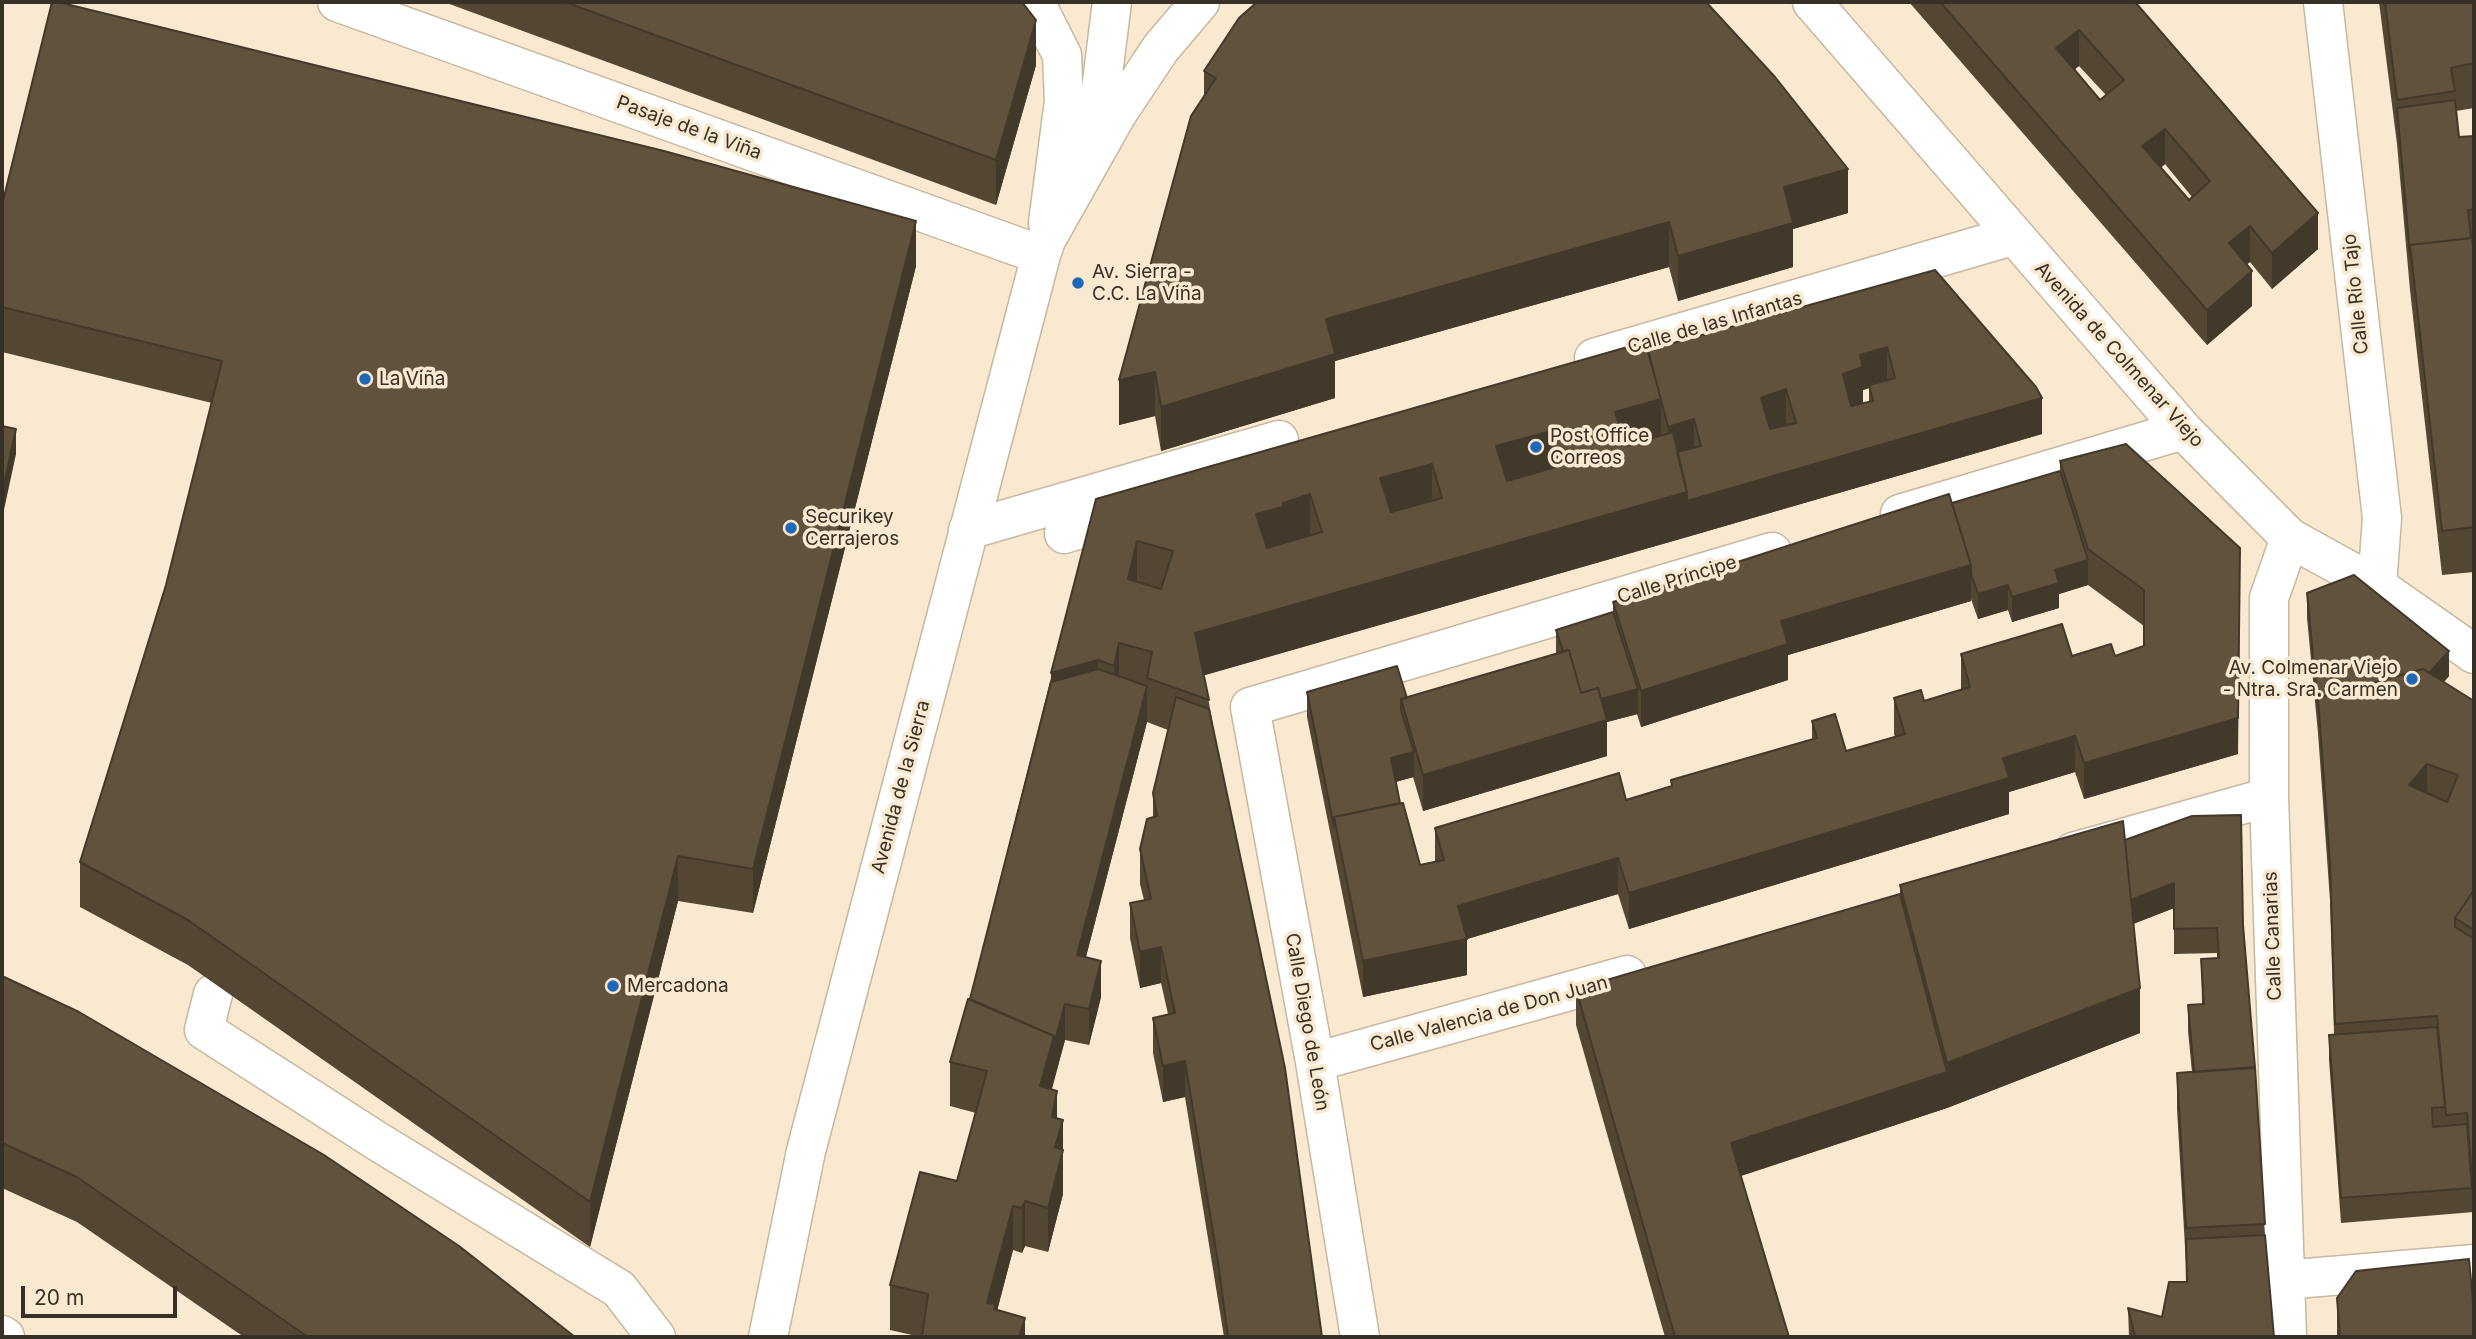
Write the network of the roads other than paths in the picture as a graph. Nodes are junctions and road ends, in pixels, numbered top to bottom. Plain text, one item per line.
1 (337, 2) edge
2 (1035, 2) edge
3 (1112, 2) edge
4 (1200, 2) edge
5 (1812, 2) edge
6 (2323, 2) edge
7 (1090, 167) junction
8 (2012, 236) junction
9 (1043, 247) junction
10 (1558, 368) edge
11 (2183, 430) junction
12 (1864, 525) edge
13 (968, 530) junction
14 (1063, 534) dead end
15 (2290, 538) junction
16 (1810, 540) edge
17 (2377, 586) junction
18 (2474, 654) edge
19 (1250, 707) joint
20 (2269, 797) junction
21 (2041, 861) edge
22 (1665, 965) edge
23 (213, 994) dead end
24 (1315, 1062) junction
25 (2474, 1264) edge
26 (2283, 1280) junction
27 (629, 1310) edge
28 (656, 1337) edge
29 (768, 1337) edge
30 (1360, 1337) edge
31 (2287, 1337) edge

1 - 9 street, Pasaje de la Viña
2 - 9 street, Avenida de la Sierra
3 - 7 street, Avenida de la Sierra
4 - 7 street, Avenida de la Sierra
5 - 8 street, Avenida de Colmenar Viejo
6 - 17 street, Calle Río Tajo
7 - 9 street, Avenida de la Sierra
8 - 10 street, Calle de las Infantas
8 - 11 street, Avenida de Colmenar Viejo
9 - 13 street, Avenida de la Sierra
11 - 12 street
11 - 15 street, Avenida de Colmenar Viejo
13 - 14 street
13 - 29 street, Avenida de la Sierra
15 - 17 street, Avenida de Colmenar Viejo
15 - 20 street, Calle Canarias
16 - 19 street, Calle Príncipe
17 - 18 street, Avenida de Colmenar Viejo
19 - 24 street, Calle Diego de León
20 - 21 street
20 - 26 street, Calle Canarias
22 - 24 street, Calle Valencia de Don Juan
23 - 27 street
24 - 30 street, Calle Diego de León
25 - 26 street
26 - 31 street, Calle Canarias
27 - 28 street

